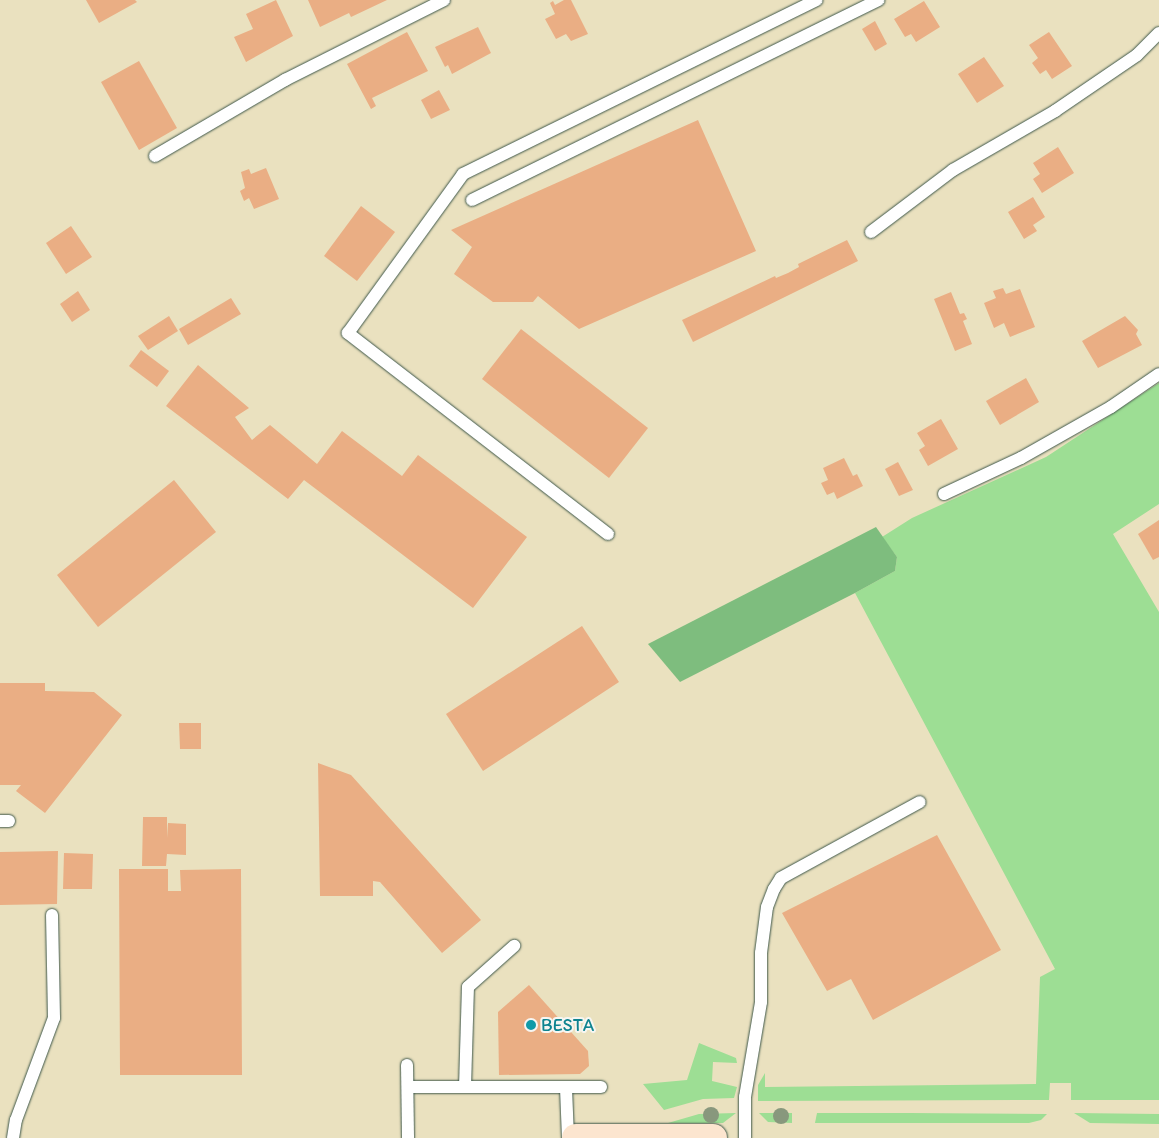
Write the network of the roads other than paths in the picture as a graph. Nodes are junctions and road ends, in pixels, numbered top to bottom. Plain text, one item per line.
1 (444, 0) edge
2 (817, 0) edge
3 (879, 0) edge
4 (1159, 33) edge
5 (155, 156) dead end
6 (472, 200) dead end
7 (871, 232) dead end
8 (1159, 374) edge
9 (944, 494) dead end
10 (608, 534) dead end
11 (920, 802) dead end
12 (52, 915) dead end
13 (514, 946) dead end
14 (407, 1064) dead end
15 (408, 1087) junction
16 (601, 1087) dead end
17 (465, 1088) junction
18 (566, 1088) junction
19 (13, 1138) edge
20 (408, 1138) edge
21 (568, 1138) edge
22 (576, 1138) edge
23 (713, 1138) edge
24 (745, 1138) edge

1 - 5 lane
2 - 10 lane
3 - 6 lane
4 - 7 lane
8 - 9 lane
11 - 24 lane
12 - 19 lane
13 - 17 lane
14 - 15 lane
15 - 17 lane
15 - 20 lane
16 - 18 lane
17 - 18 lane
18 - 21 lane
22 - 23 street

